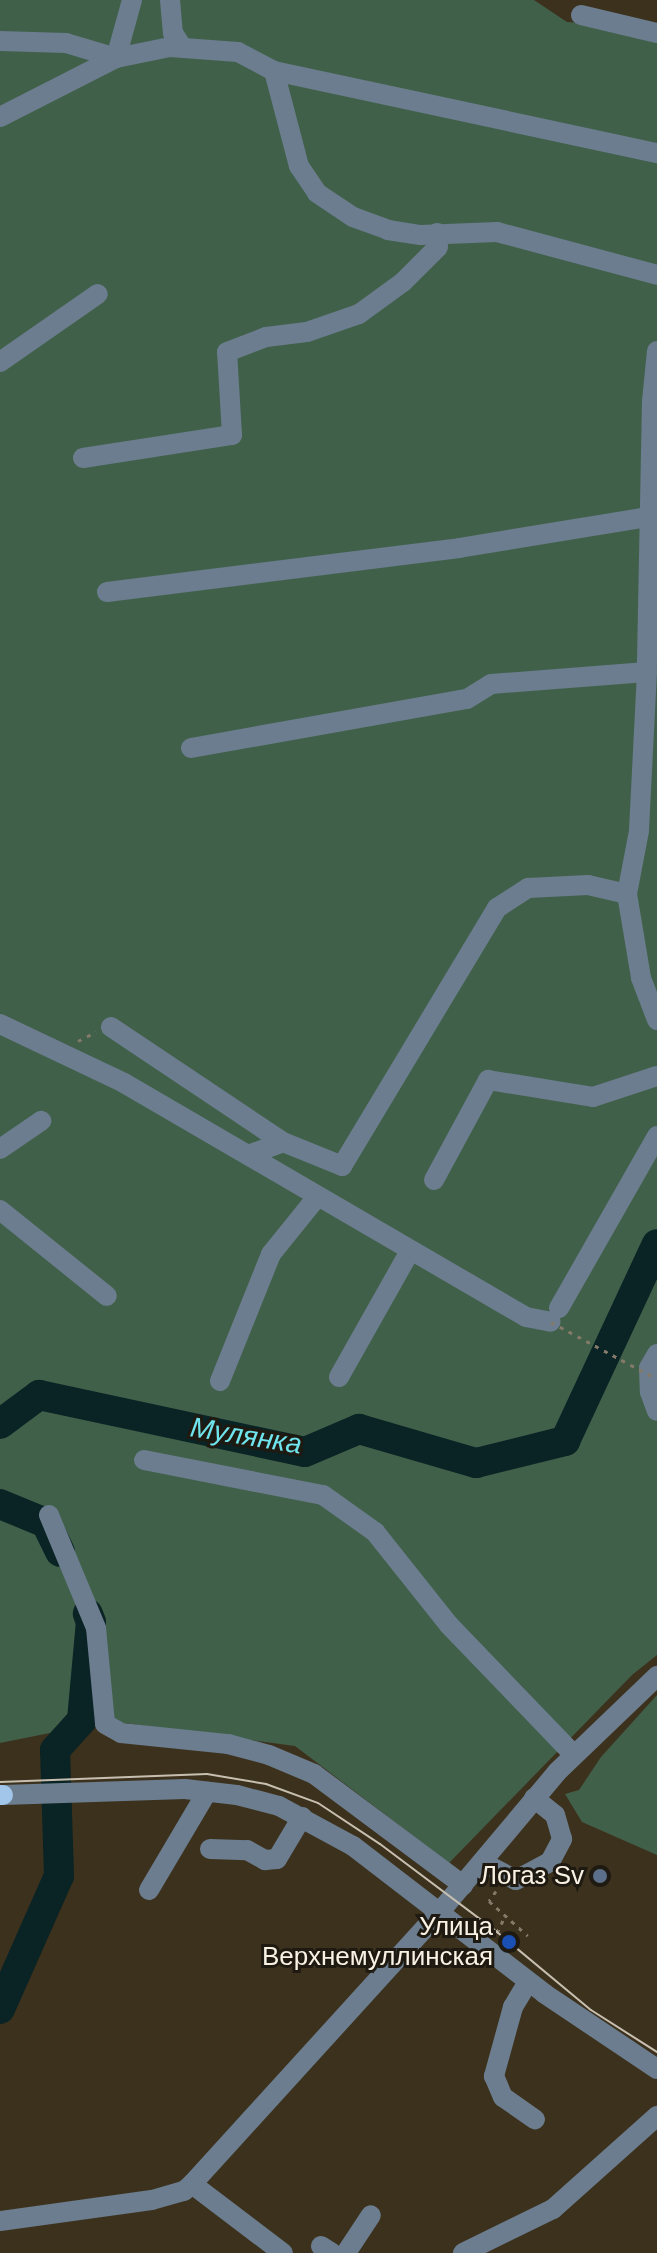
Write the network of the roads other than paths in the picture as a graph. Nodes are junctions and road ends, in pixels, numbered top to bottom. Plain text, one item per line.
1 (132, 0) edge
2 (170, 0) edge
3 (581, 15) dead end
4 (657, 33) edge
5 (0, 41) edge
6 (182, 47) junction
7 (116, 58) junction
8 (274, 71) junction
9 (0, 117) edge
10 (657, 153) edge
11 (437, 233) junction
12 (657, 275) edge
13 (98, 294) dead end
14 (657, 351) edge
15 (0, 362) edge
16 (654, 401) edge
17 (83, 458) dead end
18 (648, 517) junction
19 (107, 592) dead end
20 (652, 608) edge
21 (647, 672) junction
22 (191, 748) dead end
23 (627, 894) junction
24 (657, 1020) edge
25 (0, 1024) edge
26 (111, 1027) road end
27 (657, 1076) edge
28 (41, 1121) dead end
29 (657, 1136) edge
30 (283, 1142) junction
31 (0, 1149) edge
32 (248, 1155) junction
33 (434, 1180) dead end
34 (317, 1197) junction
35 (0, 1210) edge
36 (410, 1251) junction
37 (107, 1296) dead end
38 (657, 1354) edge
39 (339, 1377) dead end
40 (220, 1381) dead end
41 (657, 1411) edge
42 (144, 1460) dead end
43 (49, 1515) dead end
44 (657, 1676) edge
45 (574, 1755) junction
46 (207, 1792) junction
47 (2, 1795) edge
48 (534, 1798) junction
49 (302, 1817) junction
50 (210, 1849) dead end
51 (482, 1862) junction
52 (463, 1885) junction
53 (149, 1890) dead end
54 (438, 1914) junction
55 (528, 1982) junction
56 (657, 2069) edge
57 (657, 2116) edge
58 (535, 2119) dead end
59 (192, 2184) junction
60 (371, 2215) dead end
61 (0, 2221) edge
62 (283, 2253) edge
63 (346, 2253) edge
64 (463, 2253) edge

1 - 7 street
2 - 6 street
3 - 4 street
5 - 7 street
6 - 7 street
6 - 8 street
7 - 9 street
8 - 10 street
8 - 11 street
11 - 12 street
11 - 17 street
13 - 15 street
14 - 16 street
16 - 18 street
18 - 19 street
18 - 20 street
20 - 21 street
21 - 22 street
21 - 23 street
23 - 24 street
23 - 30 street
25 - 32 street
26 - 30 street
27 - 33 street
28 - 31 street
29 - 36 street
30 - 32 street
32 - 34 street
34 - 36 street
34 - 40 street
35 - 37 street
36 - 39 street
38 - 41 street
42 - 45 street
43 - 52 street
44 - 45 street
45 - 48 street
46 - 47 street
46 - 49 street
46 - 53 street
48 - 51 street
48 - 51 street
49 - 50 street
49 - 54 street
51 - 52 street
52 - 54 street
54 - 55 street
54 - 59 street
55 - 56 street
55 - 58 street
57 - 64 street
59 - 61 street
59 - 62 street
60 - 63 street

